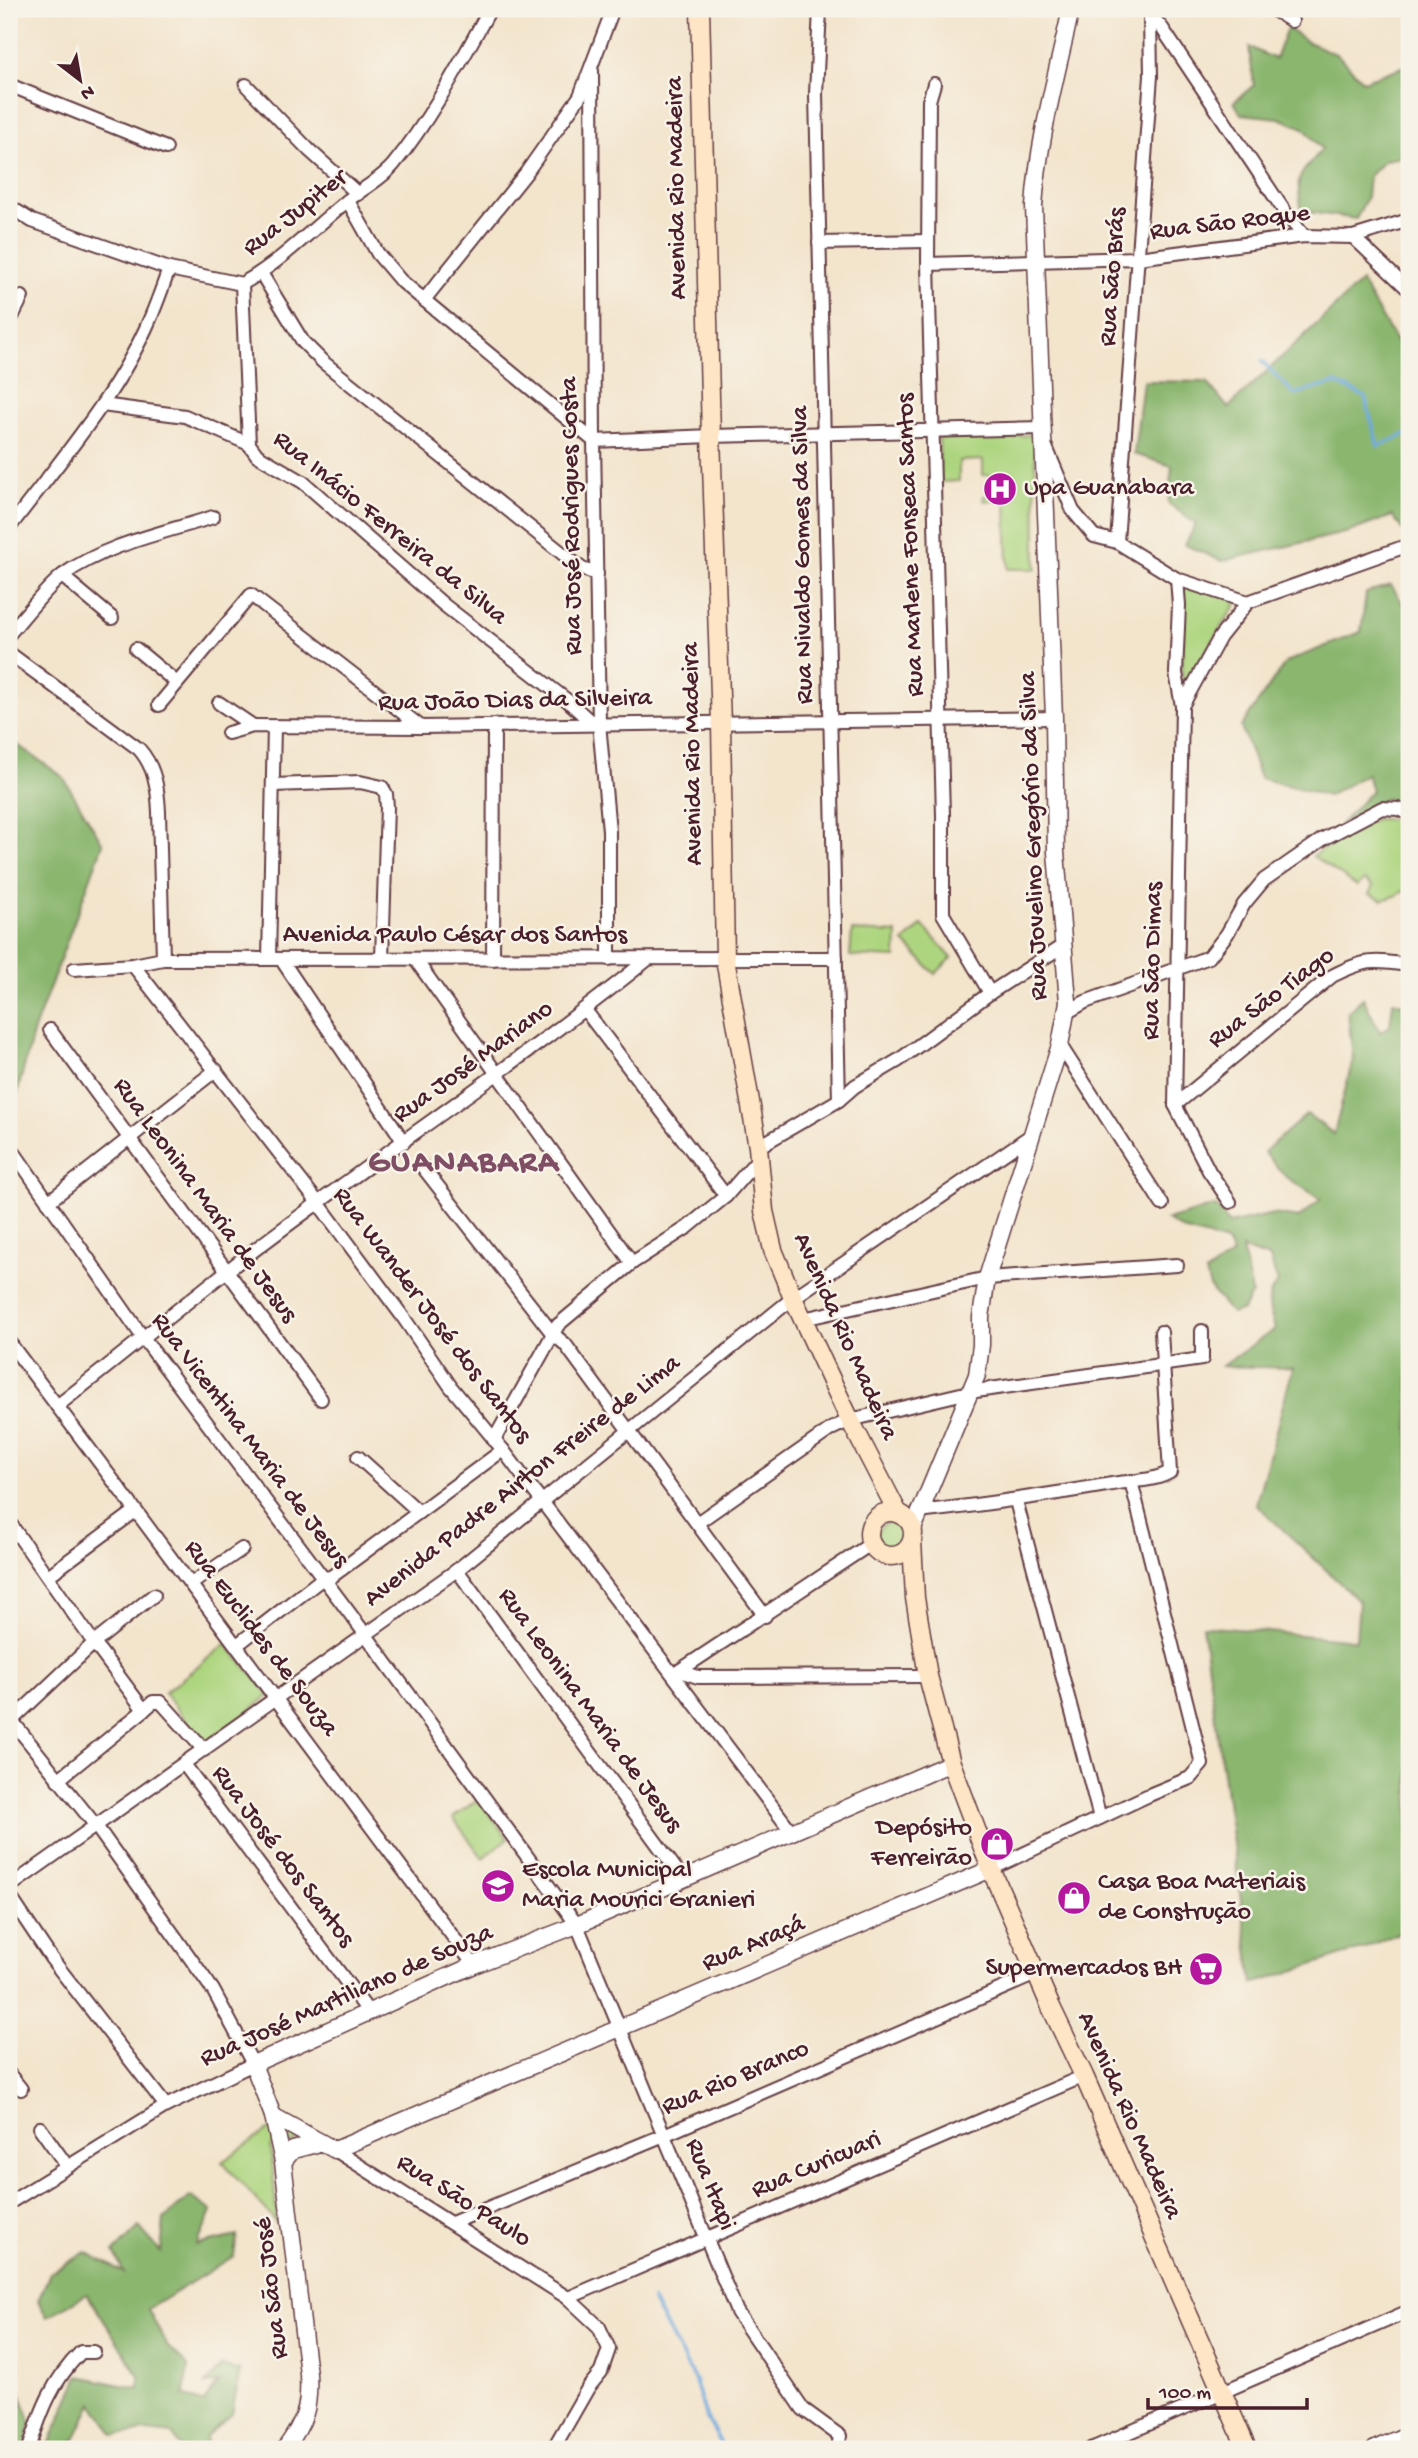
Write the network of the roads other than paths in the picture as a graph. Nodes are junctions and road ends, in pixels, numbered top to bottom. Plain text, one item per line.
1 (490, 9) edge
2 (613, 9) edge
3 (700, 9) edge
4 (820, 9) edge
5 (1071, 9) edge
6 (1272, 9) edge
7 (1148, 12) edge
8 (1292, 21) dead end
9 (592, 71) junction
10 (934, 84) dead end
11 (9, 85) edge
12 (246, 85) dead end
13 (166, 148) dead end
14 (353, 197) junction
15 (9, 206) edge
16 (1409, 220) edge
17 (1304, 236) junction
18 (1353, 237) junction
19 (927, 241) junction
20 (820, 243) junction
21 (1138, 258) junction
22 (1035, 261) junction
23 (928, 264) junction
24 (169, 269) junction
25 (261, 273) junction
26 (242, 284) junction
27 (1409, 290) edge
28 (22, 297) dead end
29 (424, 300) junction
30 (9, 323) edge
31 (102, 404) junction
32 (931, 432) junction
33 (824, 433) junction
34 (711, 436) junction
35 (1044, 436) junction
36 (594, 441) junction
37 (249, 444) junction
38 (213, 517) dead end
39 (9, 528) edge
40 (1117, 542) junction
41 (1409, 545) edge
42 (597, 574) junction
43 (62, 576) junction
44 (1177, 579) junction
45 (1248, 601) junction
46 (112, 618) dead end
47 (9, 634) edge
48 (136, 649) dead end
49 (9, 653) edge
50 (177, 683) junction
51 (219, 703) dead end
52 (159, 705) dead end
53 (1182, 706) junction
54 (1054, 718) junction
55 (940, 720) junction
56 (830, 721) junction
57 (596, 723) junction
58 (721, 723) junction
59 (494, 725) junction
60 (253, 726) junction
61 (274, 727) junction
62 (421, 727) junction
63 (228, 733) dead end
64 (273, 785) junction
65 (1409, 813) edge
66 (1064, 945) junction
67 (382, 958) junction
68 (648, 958) junction
69 (836, 958) junction
70 (163, 959) junction
71 (275, 959) junction
72 (415, 959) junction
73 (493, 959) junction
74 (609, 959) junction
75 (725, 959) junction
76 (134, 965) junction
77 (1409, 965) edge
78 (74, 969) dead end
79 (1177, 970) junction
80 (990, 993) junction
81 (585, 1010) junction
82 (1066, 1013) junction
83 (50, 1030) dead end
84 (1060, 1045) junction
85 (216, 1070) junction
86 (497, 1075) junction
87 (839, 1100) junction
88 (1175, 1105) junction
89 (1030, 1136) junction
90 (130, 1138) junction
91 (404, 1142) junction
92 (13, 1151) dead end
93 (758, 1153) junction
94 (422, 1166) dead end
95 (726, 1196) junction
96 (48, 1202) junction
97 (1230, 1202) dead end
98 (319, 1203) junction
99 (1162, 1205) dead end
100 (632, 1263) junction
101 (1177, 1265) dead end
102 (227, 1271) junction
103 (987, 1278) junction
104 (793, 1298) junction
105 (803, 1319) junction
106 (1202, 1331) dead end
107 (1161, 1332) dead end
108 (553, 1334) junction
109 (144, 1339) junction
110 (9, 1342) edge
111 (1164, 1364) junction
112 (969, 1392) junction
113 (321, 1399) dead end
114 (57, 1406) junction
115 (850, 1420) junction
116 (629, 1430) junction
117 (494, 1440) junction
118 (503, 1450) junction
119 (358, 1457) dead end
120 (876, 1472) junction
121 (1131, 1480) junction
122 (1016, 1501) junction
123 (542, 1502) junction
124 (134, 1512) junction
125 (419, 1512) junction
126 (876, 1519) junction
127 (9, 1522) edge
128 (696, 1522) junction
129 (909, 1522) junction
130 (872, 1543) junction
131 (242, 1549) dead end
132 (887, 1555) junction
133 (457, 1570) junction
134 (48, 1576) junction
135 (323, 1578) junction
136 (191, 1584) junction
137 (154, 1595) dead end
138 (915, 1598) junction
139 (765, 1616) junction
140 (366, 1635) junction
141 (94, 1643) junction
142 (237, 1645) junction
143 (677, 1673) junction
144 (928, 1676) junction
145 (277, 1698) junction
146 (144, 1710) junction
147 (10, 1720) edge
148 (204, 1750) junction
149 (951, 1763) junction
150 (184, 1764) junction
151 (58, 1780) junction
152 (1100, 1818) junction
153 (96, 1826) junction
154 (791, 1831) junction
155 (991, 1869) junction
156 (683, 1878) junction
157 (9, 1887) edge
158 (9, 1895) edge
159 (577, 1924) junction
160 (474, 1965) junction
161 (1036, 1974) junction
162 (368, 2011) junction
163 (620, 2029) junction
164 (253, 2064) junction
165 (9, 2074) edge
166 (1084, 2076) junction
167 (21, 2089) dead end
168 (166, 2106) junction
169 (273, 2116) junction
170 (40, 2128) dead end
171 (664, 2135) junction
172 (328, 2147) junction
173 (283, 2162) junction
174 (67, 2166) junction
175 (9, 2203) edge
176 (452, 2222) junction
177 (706, 2238) junction
178 (568, 2298) junction
179 (1409, 2311) edge
180 (94, 2352) dead end
181 (1223, 2392) junction
182 (1409, 2434) edge
183 (839, 2443) edge
184 (29, 2449) edge
185 (285, 2449) edge
186 (553, 2449) edge
187 (1091, 2449) edge
188 (1247, 2449) edge
189 (1374, 2449) edge

1 - 14 street, Rua Jupiter
2 - 9 street
3 - 34 main road, Avenida Rio Madeira
4 - 20 street, Rua Nivaldo Gomes da Silva
5 - 22 street, Rua Jovelino Gregório da Silva
6 - 8 street
7 - 17 street
7 - 21 street, Rua São Brás
9 - 29 street
9 - 36 street, Rua José Rodrigues Costa
10 - 19 street, Rua Marlene Fonseca Santos
11 - 13 street
12 - 14 street
14 - 25 street, Rua Jupiter
14 - 29 street
15 - 24 street, Rua Jupiter
16 - 18 street, Rua São Roque
17 - 18 street, Rua São Roque
17 - 21 street, Rua São Roque
18 - 27 street
19 - 20 street
19 - 23 street, Rua Marlene Fonseca Santos
20 - 33 street, Rua Nivaldo Gomes da Silva
21 - 22 street, Rua São Roque
21 - 40 street, Rua São Brás
22 - 23 street, Rua São Roque
22 - 35 street, Rua Jovelino Gregório da Silva
23 - 32 street, Rua Marlene Fonseca Santos
24 - 26 street, Rua Jupiter
24 - 31 street
25 - 26 street, Rua Jupiter
25 - 42 street
26 - 37 street, Rua Inácio Ferreira da Silva
28 - 30 street
29 - 36 street
31 - 37 street
31 - 39 street
32 - 33 street
32 - 35 street
32 - 55 street, Rua Marlene Fonseca Santos
33 - 34 street
33 - 56 street, Rua Nivaldo Gomes da Silva
34 - 36 street
34 - 58 main road, Avenida Rio Madeira
35 - 40 street
35 - 54 street, Rua Jovelino Gregório da Silva
36 - 42 street, Rua José Rodrigues Costa
37 - 57 street, Rua Inácio Ferreira da Silva
38 - 43 street
40 - 44 street
41 - 45 street
42 - 57 street, Rua José Rodrigues Costa
43 - 46 street
43 - 47 street
44 - 45 street
44 - 53 street, Rua São Dimas
45 - 53 street, Rua São Dimas
48 - 50 street
49 - 70 street
50 - 52 street
50 - 62 street
51 - 60 street
53 - 79 street, Rua São Dimas
54 - 55 street, Rua João Dias da Silveira
54 - 66 street, Rua Jovelino Gregório da Silva
55 - 56 street, Rua João Dias da Silveira
55 - 80 street, Rua Marlene Fonseca Santos
56 - 58 street, Rua João Dias da Silveira
56 - 69 street, Rua Nivaldo Gomes da Silva
57 - 58 street, Rua João Dias da Silveira
57 - 59 street, Rua João Dias da Silveira
57 - 74 street, Rua José Rodrigues Costa
58 - 75 main road, Avenida Rio Madeira
59 - 62 street, Rua João Dias da Silveira
59 - 73 street
60 - 61 street, Rua João Dias da Silveira
60 - 63 street, Rua João Dias da Silveira
61 - 62 street, Rua João Dias da Silveira
61 - 64 street
64 - 67 street
64 - 71 street
65 - 79 street
66 - 80 street, Avenida Padre Airton Freire de Lima
66 - 82 street, Rua Jovelino Gregório da Silva
67 - 71 street, Avenida Paulo César dos Santos
67 - 72 street, Avenida Paulo César dos Santos
68 - 74 street, Avenida Paulo César dos Santos
68 - 75 street, Avenida Paulo César dos Santos
68 - 81 street, Rua José Mariano
69 - 75 street, Avenida Paulo César dos Santos
69 - 87 street, Rua Nivaldo Gomes da Silva
70 - 71 street, Avenida Paulo César dos Santos
70 - 76 street, Avenida Paulo César dos Santos
71 - 91 street
72 - 73 street, Avenida Paulo César dos Santos
72 - 86 street
73 - 74 street, Avenida Paulo César dos Santos
75 - 93 main road, Avenida Rio Madeira
76 - 78 street, Avenida Paulo César dos Santos
76 - 85 street, Rua Wander José dos Santos
77 - 88 street, Rua São Tiago
79 - 82 street
79 - 88 street, Rua São Dimas
80 - 87 street, Avenida Padre Airton Freire de Lima
81 - 86 street, Rua José Mariano
81 - 95 street
82 - 84 street, Rua Jovelino Gregório da Silva
83 - 90 street, Rua Leonina Maria de Jesus
84 - 89 street, Rua Jovelino Gregório da Silva
84 - 99 street
85 - 90 street
85 - 98 street, Rua Wander José dos Santos
86 - 91 street, Rua José Mariano
86 - 100 street
87 - 93 street, Avenida Padre Airton Freire de Lima
88 - 97 street, Rua São Dimas
89 - 103 street, Rua Jovelino Gregório da Silva
89 - 104 street, Avenida Padre Airton Freire de Lima
90 - 96 street
90 - 102 street, Rua Leonina Maria de Jesus
91 - 98 street, Rua José Mariano
92 - 96 street, Rua Vicentina Maria de Jesus
93 - 95 street, Avenida Padre Airton Freire de Lima
93 - 104 main road, Avenida Rio Madeira
94 - 108 street
95 - 100 street, Avenida Padre Airton Freire de Lima
96 - 109 street, Rua Vicentina Maria de Jesus
98 - 102 street, Rua José Mariano
98 - 117 street, Rua Wander José dos Santos
100 - 108 street, Avenida Padre Airton Freire de Lima
101 - 103 street
102 - 109 street, Rua José Mariano
102 - 113 street, Rua Leonina Maria de Jesus
103 - 105 street
103 - 112 street, Rua Jovelino Gregório da Silva
104 - 105 main road, Avenida Rio Madeira
104 - 116 street, Avenida Padre Airton Freire de Lima
105 - 115 main road, Avenida Rio Madeira
106 - 111 street
107 - 111 street
108 - 116 street
108 - 117 street, Avenida Padre Airton Freire de Lima
109 - 114 street, Rua José Mariano
109 - 135 street, Rua Vicentina Maria de Jesus
110 - 114 street, Rua Euclides de Souza
111 - 112 street
111 - 121 street
112 - 115 street
112 - 129 street, Rua Jovelino Gregório da Silva
114 - 124 street, Rua Euclides de Souza
115 - 120 main road, Avenida Rio Madeira
115 - 128 street
116 - 123 street, Avenida Padre Airton Freire de Lima
116 - 128 street
117 - 118 street, Rua Wander José dos Santos
118 - 123 street, Rua Wander José dos Santos
118 - 125 street, Avenida Padre Airton Freire de Lima
119 - 125 street
120 - 126 main road, Avenida Rio Madeira
120 - 129 main road, Avenida Rio Madeira
121 - 122 street
121 - 152 street, Rua Araçá
122 - 129 street
122 - 152 street
123 - 133 street, Avenida Padre Airton Freire de Lima
123 - 143 street, Rua Wander José dos Santos
124 - 134 street
124 - 136 street, Rua Euclides de Souza
125 - 135 street, Avenida Padre Airton Freire de Lima
126 - 129 main road
126 - 130 main road
127 - 134 street
128 - 139 street
129 - 132 main road
129 - 138 main road, Avenida Rio Madeira
130 - 132 main road
130 - 139 street
131 - 136 street
132 - 138 main road, Avenida Rio Madeira
133 - 140 street, Avenida Padre Airton Freire de Lima
133 - 156 street, Rua Leonina Maria de Jesus
134 - 141 street
135 - 140 street, Rua Vicentina Maria de Jesus
135 - 142 street, Avenida Padre Airton Freire de Lima
136 - 142 street, Rua Euclides de Souza
137 - 141 street
138 - 144 main road, Avenida Rio Madeira
139 - 143 street
140 - 145 street, Avenida Padre Airton Freire de Lima
140 - 159 street, Rua Vicentina Maria de Jesus
141 - 146 street
141 - 147 street
142 - 145 street, Rua Euclides de Souza
143 - 144 street
143 - 154 street, Rua Wander José dos Santos
144 - 149 main road, Avenida Rio Madeira
145 - 148 street, Avenida Padre Airton Freire de Lima
145 - 160 street, Rua Euclides de Souza
146 - 148 street, Rua José dos Santos
146 - 151 street
147 - 151 street
148 - 150 street, Avenida Padre Airton Freire de Lima
149 - 154 street, Rua José Martiliano de Souza
149 - 155 main road, Avenida Rio Madeira
150 - 153 street, Avenida Padre Airton Freire de Lima
150 - 162 street, Rua José dos Santos
151 - 153 street
152 - 155 street, Rua Araçá
153 - 157 street, Avenida Padre Airton Freire de Lima
153 - 164 street
154 - 156 street, Rua José Martiliano de Souza
155 - 161 main road, Avenida Rio Madeira
155 - 163 street, Rua Araçá
156 - 159 street, Rua José Martiliano de Souza
158 - 168 street
159 - 160 street, Rua José Martiliano de Souza
159 - 163 street, Rua Itapi
160 - 162 street, Rua José Martiliano de Souza
161 - 166 main road, Avenida Rio Madeira
161 - 171 street, Rua Rio Branco
162 - 164 street, Rua José Martiliano de Souza
163 - 171 street, Rua Itapi
163 - 172 street, Rua Araçá
164 - 168 street, Rua José Martiliano de Souza
164 - 169 street, Rua São José
165 - 167 street
166 - 177 street, Rua Curicuari
166 - 181 main road, Avenida Rio Madeira
168 - 174 street, Rua José Martiliano de Souza
169 - 172 street, Rua São Paulo
169 - 173 street, Rua São José
170 - 174 street
171 - 176 street, Rua Rio Branco
171 - 177 street, Rua Itapi
172 - 173 street, Rua Araçá
172 - 176 street, Rua São Paulo
173 - 185 street, Rua São José
174 - 175 street, Rua José Martiliano de Souza
176 - 178 street, Rua São Paulo
177 - 178 street, Rua Curicuari
177 - 183 street, Rua Itapi
178 - 186 street, Rua São Paulo
179 - 181 street
180 - 184 street
181 - 187 street
181 - 188 main road, Avenida Rio Madeira
182 - 189 street

